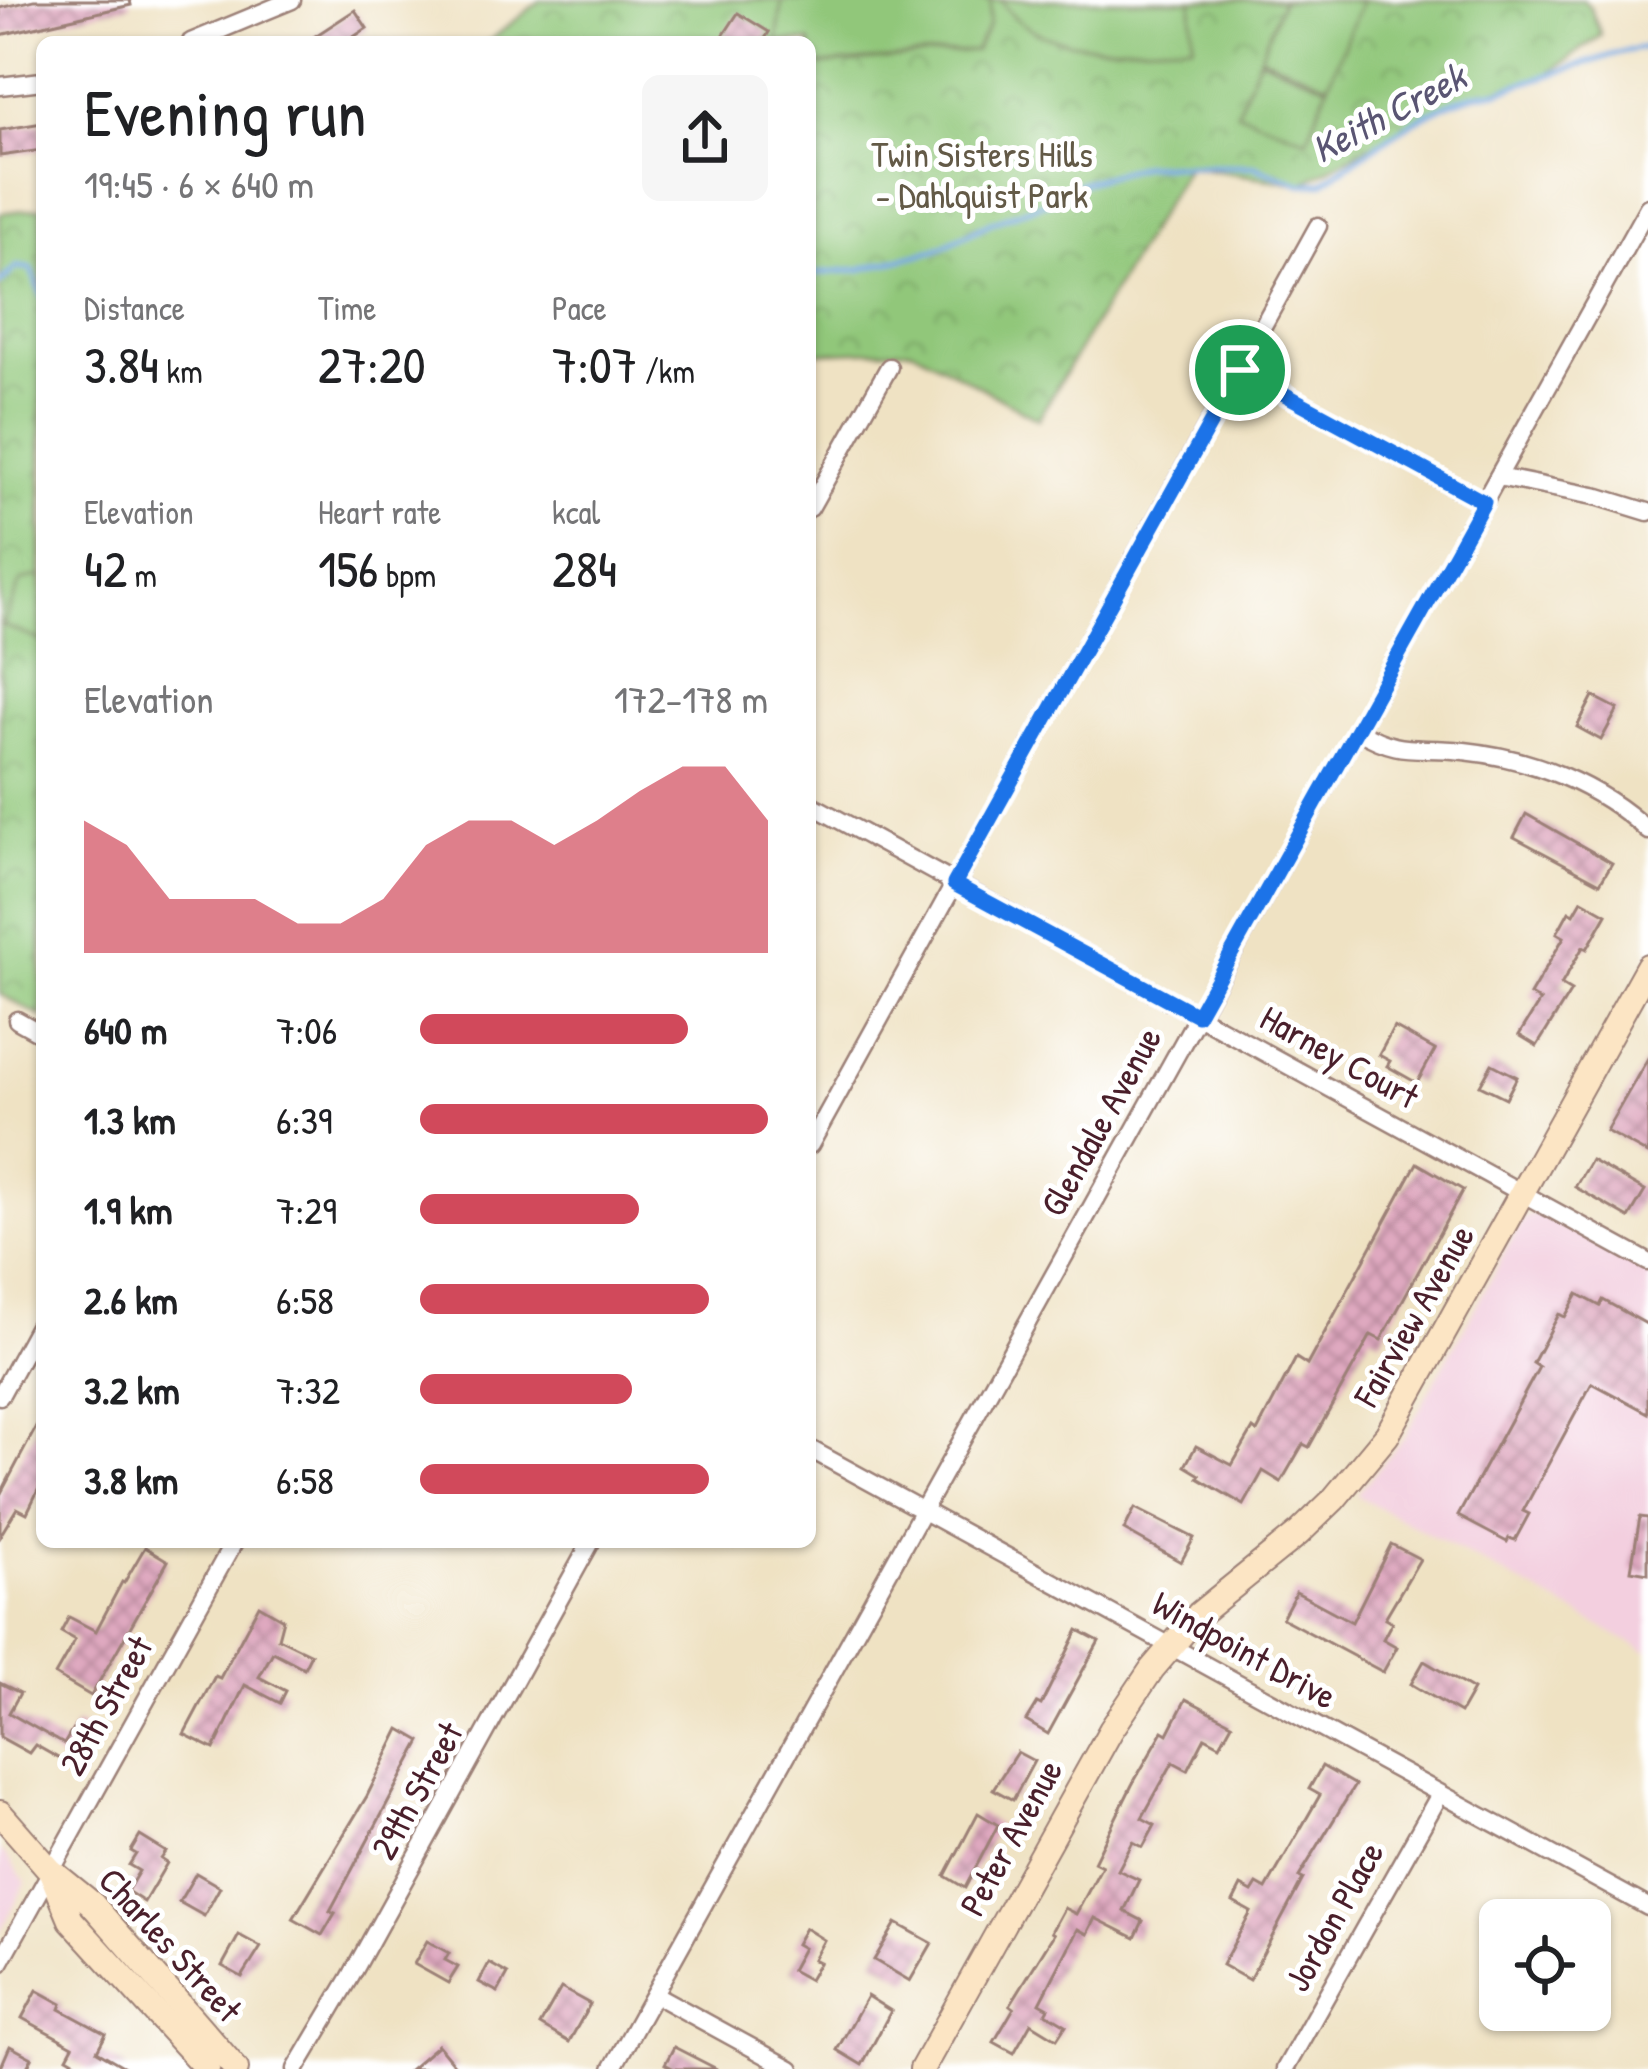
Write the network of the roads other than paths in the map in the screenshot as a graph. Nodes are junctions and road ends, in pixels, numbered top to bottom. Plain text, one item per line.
1 (292, 0) edge
2 (205, 36) edge
3 (36, 82) edge
4 (0, 86) edge
5 (1648, 207) edge
6 (1318, 226) dead end
7 (889, 367) dead end
8 (1240, 370) junction
9 (1498, 477) junction
10 (816, 497) edge
11 (1484, 502) junction
12 (1648, 512) edge
13 (1357, 730) junction
14 (816, 807) edge
15 (1648, 831) edge
16 (954, 884) junction
17 (1648, 966) edge
18 (1197, 1015) junction
19 (17, 1020) dead end
20 (36, 1031) edge
21 (816, 1134) edge
22 (1523, 1192) junction
23 (1648, 1262) edge
24 (36, 1330) edge
25 (0, 1396) edge
26 (816, 1452) edge
27 (922, 1510) junction
28 (231, 1548) edge
29 (588, 1548) edge
30 (1170, 1645) junction
31 (1439, 1796) junction
32 (0, 1813) edge
33 (50, 1870) junction
34 (1648, 1907) edge
35 (0, 1963) edge
36 (654, 1994) junction
37 (207, 2069) edge
38 (236, 2069) edge
39 (296, 2069) edge
40 (612, 2069) edge
41 (791, 2069) edge
42 (922, 2069) edge
43 (1285, 2069) edge

1 - 2 street
3 - 4 street
5 - 9 street, Glendale Avenue
6 - 8 street
7 - 10 street
8 - 11 street
8 - 16 street
9 - 11 street, Glendale Avenue
9 - 12 street
11 - 13 street, Glendale Avenue
13 - 15 street
13 - 18 street, Glendale Avenue
14 - 16 street, Harney Court
16 - 18 street, Harney Court
16 - 21 street
17 - 22 street, Fairview Avenue
18 - 22 street, Harney Court
18 - 27 street, Glendale Avenue
19 - 20 street
22 - 23 street, Harney Court
22 - 30 street, Fairview Avenue
24 - 25 street
26 - 27 street, Windpoint Drive
27 - 30 street, Windpoint Drive
27 - 36 street, Glendale Avenue
28 - 33 street, 28th Street
29 - 39 street, 29th Street
30 - 31 street, Windpoint Drive
30 - 42 street, Peter Avenue
31 - 34 street, Windpoint Drive
31 - 43 street, Jordon Place
32 - 33 street, Charles Street
33 - 35 street, 28th Street
33 - 37 street, Charles Street
33 - 38 street, Charles Street
36 - 40 street, Glendale Avenue
36 - 41 street

